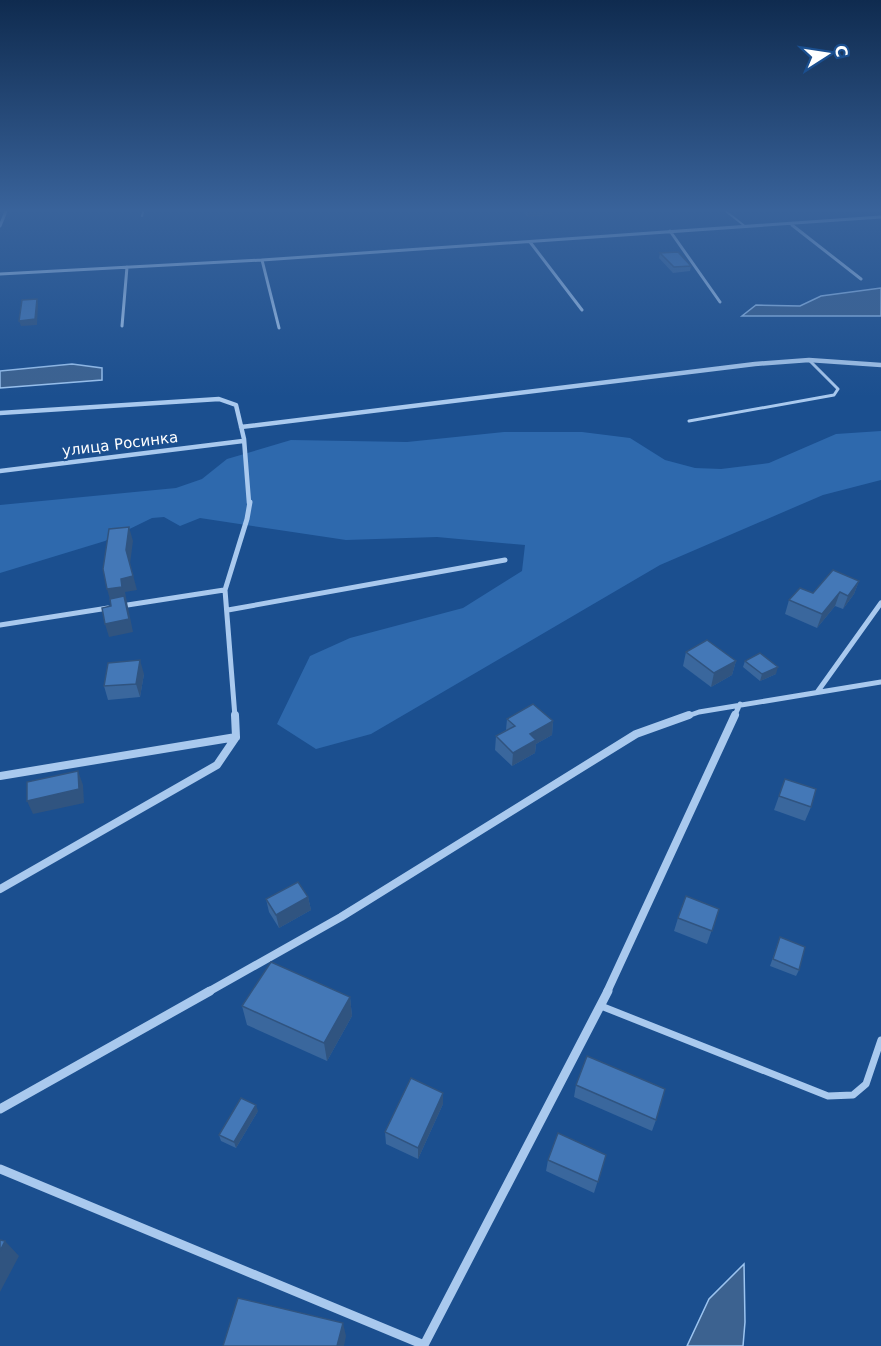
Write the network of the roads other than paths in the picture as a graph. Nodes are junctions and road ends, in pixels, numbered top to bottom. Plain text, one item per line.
1 (40, 272) edge
2 (127, 272) edge
3 (265, 272) edge
4 (553, 272) edge
5 (699, 272) edge
6 (852, 272) edge
7 (0, 274) edge
8 (861, 279) dead end
9 (720, 302) dead end
10 (582, 310) dead end
11 (122, 326) dead end
12 (279, 328) dead end
13 (809, 360) junction
14 (881, 365) edge
15 (0, 413) edge
16 (689, 421) dead end
17 (241, 427) junction
18 (243, 441) junction
19 (0, 471) edge
20 (505, 560) dead end
21 (224, 590) junction
22 (881, 603) edge
23 (228, 610) junction
24 (0, 625) edge
25 (881, 682) edge
26 (818, 691) junction
27 (740, 704) junction
28 (236, 737) junction
29 (0, 776) edge
30 (0, 889) edge
31 (601, 1006) junction
32 (881, 1040) edge
33 (0, 1109) edge
34 (0, 1169) edge
35 (425, 1346) edge

1 - 7 street
2 - 11 street
3 - 12 street
4 - 10 street
5 - 9 street
6 - 8 street
13 - 14 street
13 - 16 lane
13 - 17 street
15 - 17 street
17 - 18 street
18 - 19 street, улица Росинка
18 - 21 street
20 - 23 street
21 - 23 street
21 - 24 street
22 - 26 street
23 - 28 street
25 - 26 street
26 - 27 street
27 - 31 street
27 - 33 street
28 - 29 street
28 - 30 street
31 - 32 lane
31 - 35 street
34 - 35 street

